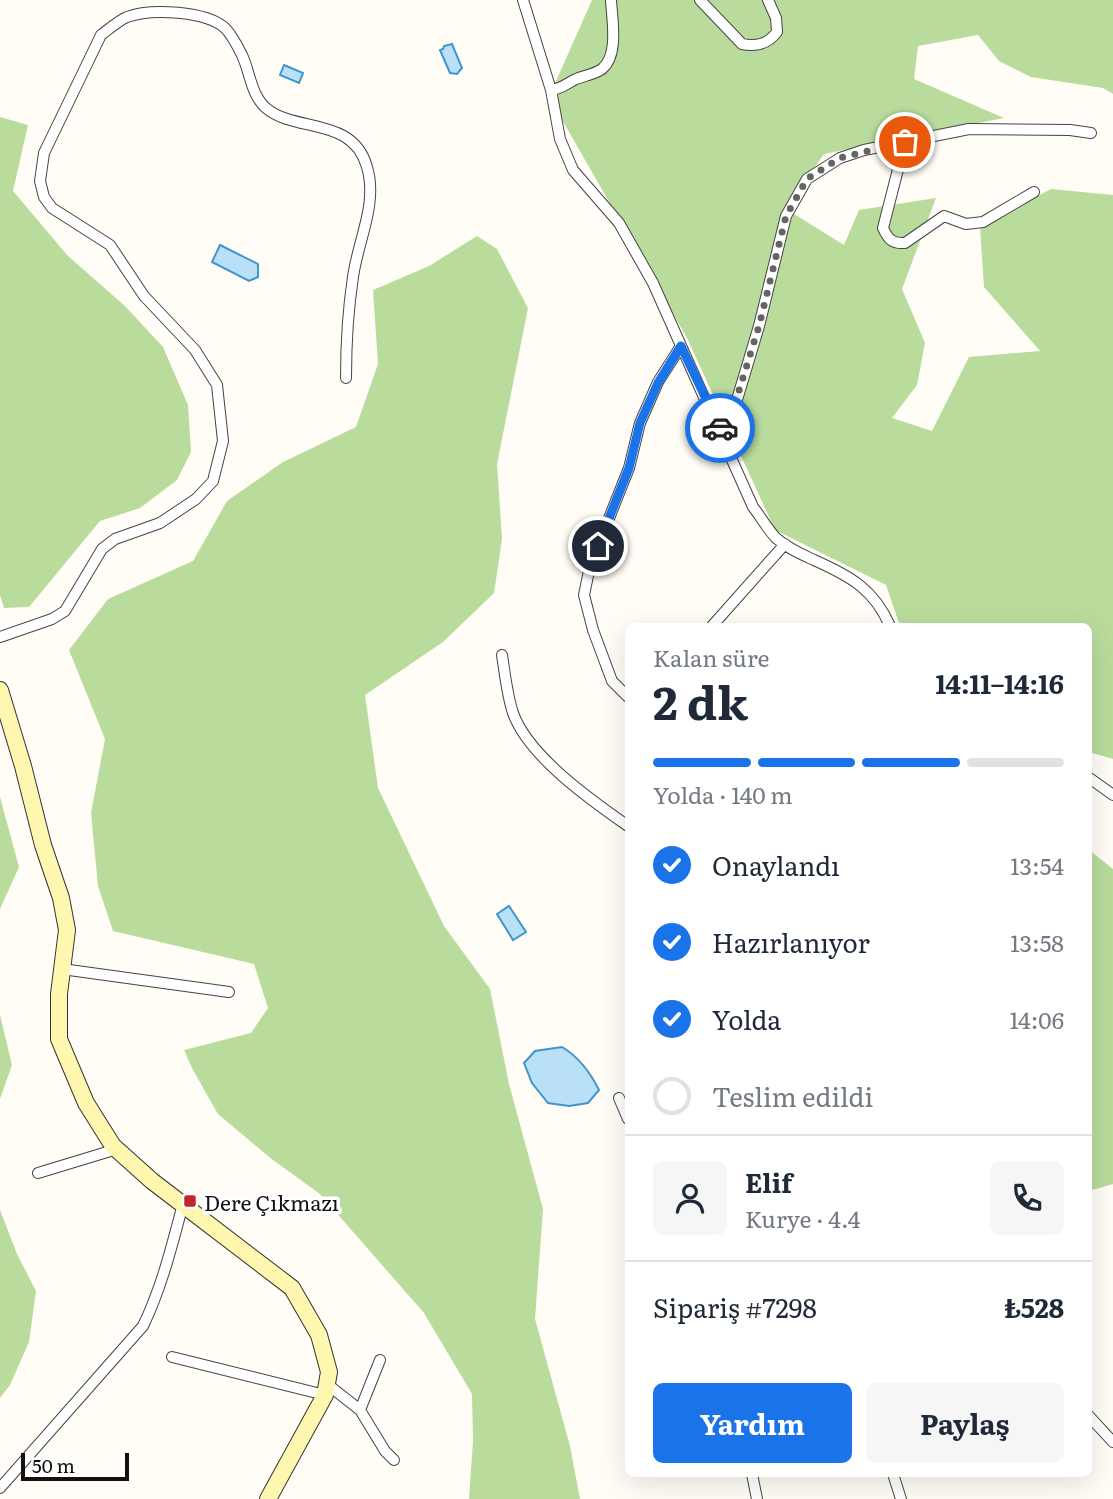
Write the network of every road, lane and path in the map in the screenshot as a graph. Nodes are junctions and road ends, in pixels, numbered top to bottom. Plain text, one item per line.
1 (523, 0) edge
2 (611, 0) edge
3 (700, 0) edge
4 (768, 0) edge
5 (551, 90) junction
6 (1091, 133) dead end
7 (905, 142) junction
8 (1034, 192) dead end
9 (681, 346) junction
10 (346, 378) dead end
11 (724, 439) junction
12 (785, 544) junction
13 (715, 623) edge
14 (888, 623) edge
15 (0, 637) edge
16 (502, 654) dead end
17 (0, 690) edge
18 (625, 693) edge
19 (1092, 780) edge
20 (1113, 795) edge
21 (625, 824) edge
22 (62, 968) junction
23 (229, 992) dead end
24 (619, 1098) dead end
25 (625, 1112) edge
26 (117, 1149) junction
27 (38, 1173) dead end
28 (183, 1204) junction
29 (172, 1357) dead end
30 (380, 1360) dead end
31 (326, 1390) junction
32 (360, 1410) junction
33 (1092, 1419) edge
34 (1113, 1442) edge
35 (394, 1460) dead end
36 (753, 1477) edge
37 (894, 1478) edge
38 (0, 1489) edge
39 (268, 1499) edge
40 (757, 1499) edge
41 (901, 1499) edge

1 - 5 street
2 - 5 street
3 - 4 street
5 - 9 street
6 - 7 street
7 - 8 street
7 - 11 street
9 - 11 street
9 - 18 street
10 - 15 street
11 - 12 street
12 - 13 street
12 - 14 street
16 - 21 street
17 - 22 street
19 - 20 street
22 - 23 street
22 - 26 street
24 - 25 street
26 - 27 street
26 - 28 street
28 - 31 street
28 - 38 street
29 - 31 street
30 - 32 street
31 - 32 street
31 - 39 street
32 - 35 street
33 - 34 street
36 - 40 street
37 - 41 street

